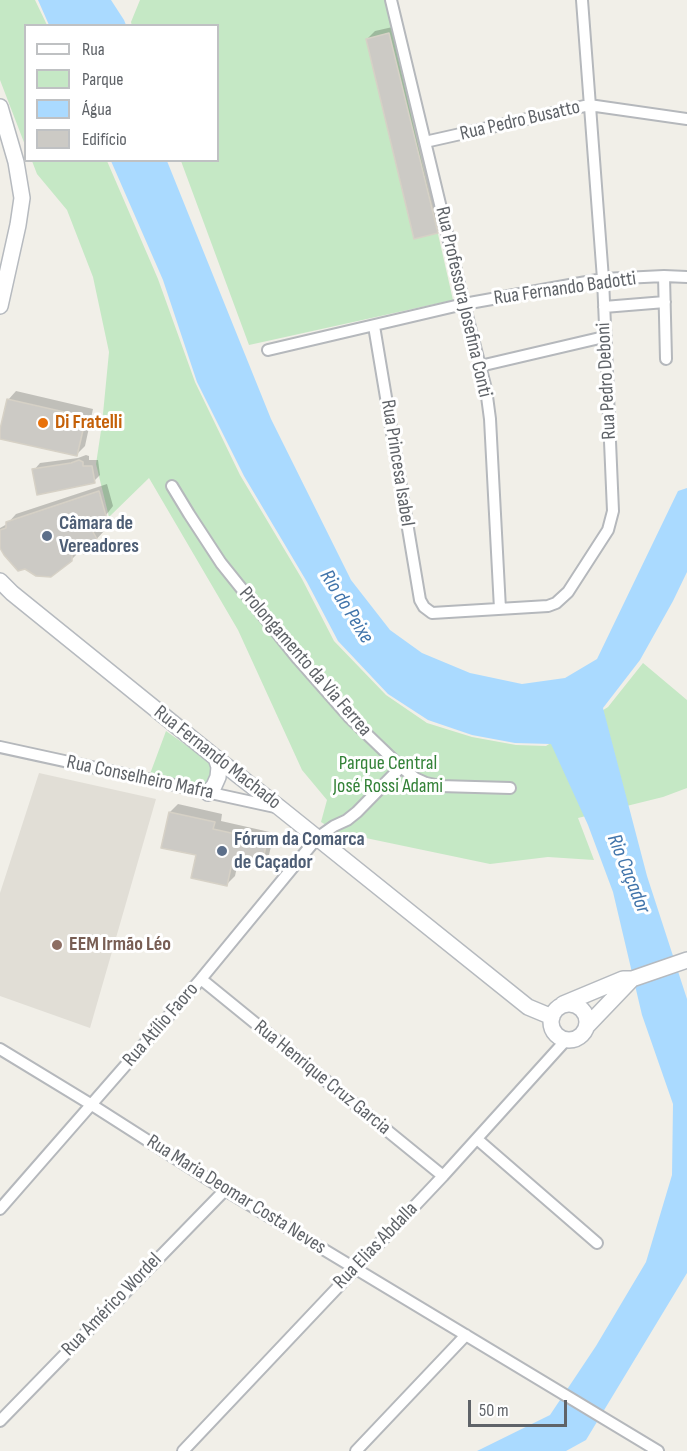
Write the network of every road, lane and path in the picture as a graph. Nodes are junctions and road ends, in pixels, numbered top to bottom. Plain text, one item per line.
1 (391, 0) edge
2 (582, 0) edge
3 (589, 105) junction
4 (0, 107) edge
5 (687, 119) edge
6 (4, 136) edge
7 (425, 142) junction
8 (664, 276) junction
9 (687, 277) edge
10 (603, 279) junction
11 (665, 302) junction
12 (464, 304) junction
13 (0, 306) edge
14 (604, 307) junction
15 (374, 326) junction
16 (604, 337) junction
17 (268, 350) dead end
18 (666, 359) dead end
19 (480, 366) junction
20 (172, 486) dead end
21 (0, 581) edge
22 (420, 600) joint
23 (500, 609) junction
24 (0, 747) edge
25 (216, 758) junction
26 (401, 767) junction
27 (510, 788) dead end
28 (208, 793) junction
29 (280, 808) junction
30 (318, 838) junction
31 (683, 961) edge
32 (201, 979) junction
33 (633, 979) junction
34 (563, 1004) junction
35 (552, 1017) junction
36 (587, 1026) junction
37 (566, 1040) junction
38 (0, 1049) edge
39 (92, 1105) junction
40 (477, 1139) junction
41 (443, 1176) junction
42 (225, 1190) junction
43 (0, 1209) edge
44 (597, 1243) dead end
45 (355, 1268) junction
46 (466, 1335) junction
47 (0, 1420) edge
48 (183, 1451) edge
49 (356, 1451) edge
50 (658, 1451) edge

1 - 7 street, Rua Professora Josefina Conti
2 - 3 street, Rua Pedro Deboni
3 - 5 street, Rua Pedro Busatto
3 - 7 street, Rua Pedro Busatto
3 - 10 street, Rua Pedro Deboni
4 - 6 main road
6 - 13 main road
7 - 12 street, Rua Professora Josefina Conti
8 - 9 street, Rua Fernando Badotti
8 - 10 street, Rua Fernando Badotti
8 - 11 street
10 - 12 street, Rua Fernando Badotti
10 - 14 street, Rua Pedro Deboni
11 - 14 street
11 - 18 street
12 - 15 street, Rua Fernando Badotti
12 - 19 street, Rua Professora Josefina Conti
14 - 16 street, Rua Pedro Deboni
15 - 17 street, Rua Fernando Badotti
15 - 22 street, Rua Princesa Isabel
16 - 19 street
16 - 23 street, Rua Pedro Deboni
19 - 23 street, Rua Professora Josefina Conti
20 - 26 street, Prolongamento da Via Ferrea
21 - 25 main road, Rua Fernando Machado
22 - 23 street, Rua Pedro Deboni
24 - 28 street, Rua Conselheiro Mafra
25 - 28 main road
25 - 29 main road, Rua Fernando Machado
26 - 27 street, Prolongamento da Via Ferrea
26 - 30 street, Rua Atílio Faoro
28 - 29 street, Rua Conselheiro Mafra
29 - 30 main road, Rua Fernando Machado
30 - 32 street, Rua Atílio Faoro
30 - 35 main road, Rua Fernando Machado
31 - 33 main road
32 - 39 street, Rua Atílio Faoro
32 - 41 street, Rua Henrique Cruz Garcia
33 - 34 main road
33 - 36 main road
34 - 35 main road
34 - 36 main road
35 - 37 main road
36 - 37 main road
37 - 40 street, Rua Elias Abdalla
38 - 39 street, Rua Maria Deomar Costa Neves
39 - 42 street, Rua Maria Deomar Costa Neves
39 - 43 street, Rua Atílio Faoro
40 - 41 street, Rua Elias Abdalla
40 - 44 street
41 - 45 street, Rua Elias Abdalla
42 - 45 street, Rua Maria Deomar Costa Neves
42 - 47 street, Rua Américo Wordel
45 - 46 street, Rua Maria Deomar Costa Neves
45 - 48 street, Rua Elias Abdalla
46 - 49 street
46 - 50 street, Rua Maria Deomar Costa Neves

